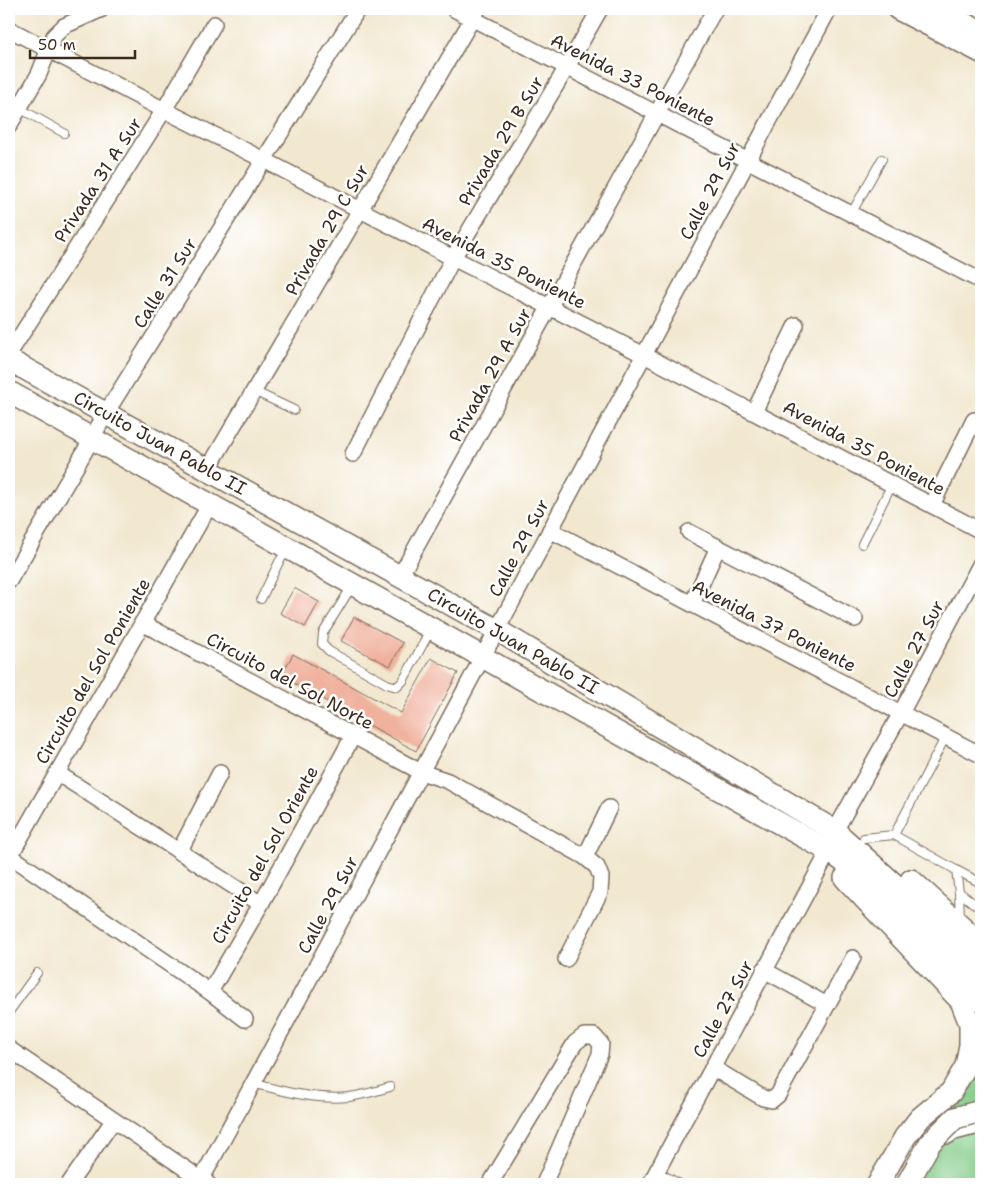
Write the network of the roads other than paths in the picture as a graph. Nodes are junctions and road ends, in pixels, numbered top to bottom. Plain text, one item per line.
1 (102, 9) edge
2 (358, 9) edge
3 (454, 9) edge
4 (600, 9) edge
5 (715, 9) edge
6 (829, 9) edge
7 (898, 9) edge
8 (936, 9) edge
9 (476, 14) edge
10 (214, 24) dead end
11 (9, 29) edge
12 (981, 32) edge
13 (49, 50) junction
14 (981, 52) edge
15 (567, 67) junction
16 (19, 108) junction
17 (164, 110) junction
18 (657, 114) junction
19 (9, 126) edge
20 (64, 133) dead end
21 (882, 159) dead end
22 (264, 160) junction
23 (748, 161) junction
24 (360, 210) junction
25 (851, 214) junction
26 (453, 258) junction
27 (981, 281) edge
28 (549, 307) junction
29 (796, 325) dead end
30 (9, 354) edge
31 (644, 355) junction
32 (9, 360) edge
33 (254, 390) junction
34 (9, 392) edge
35 (294, 410) dead end
36 (754, 412) junction
37 (106, 413) junction
38 (974, 420) dead end
39 (92, 438) junction
40 (353, 454) dead end
41 (208, 470) junction
42 (892, 484) junction
43 (210, 504) junction
44 (932, 505) junction
45 (550, 530) junction
46 (981, 531) edge
47 (688, 532) dead end
48 (862, 544) dead end
49 (288, 548) junction
50 (718, 548) junction
51 (981, 563) edge
52 (400, 576) junction
53 (9, 581) edge
54 (353, 584) junction
55 (261, 599) dead end
56 (692, 604) junction
57 (854, 618) dead end
58 (142, 623) junction
59 (431, 628) junction
60 (497, 630) junction
61 (482, 657) junction
62 (902, 713) junction
63 (353, 736) junction
64 (946, 736) junction
65 (981, 755) edge
66 (421, 772) junction
67 (57, 773) junction
68 (220, 774) dead end
69 (609, 808) dead end
70 (835, 831) junction
71 (894, 835) junction
72 (864, 838) junction
73 (829, 851) junction
74 (180, 852) junction
75 (9, 855) edge
76 (585, 858) junction
77 (956, 870) junction
78 (981, 883) edge
79 (959, 892) junction
80 (261, 904) junction
81 (981, 909) edge
82 (960, 924) junction
83 (981, 944) edge
84 (853, 958) dead end
85 (566, 959) dead end
86 (764, 970) junction
87 (981, 972) edge
88 (37, 974) dead end
89 (210, 992) junction
90 (981, 1001) edge
91 (828, 1004) junction
92 (9, 1012) edge
93 (245, 1019) dead end
94 (9, 1050) edge
95 (713, 1068) junction
96 (254, 1083) junction
97 (390, 1087) dead end
98 (981, 1111) edge
99 (113, 1121) junction
100 (981, 1124) edge
101 (653, 1178) edge
102 (203, 1183) edge
103 (69, 1184) edge
104 (490, 1184) edge
105 (544, 1184) edge
106 (680, 1184) edge
107 (878, 1184) edge
108 (906, 1184) edge

1 - 13 street
2 - 22 street, Calle 31 Sur
3 - 9 street, Avenida 33 Poniente
4 - 15 street, Privada 29 B Sur
5 - 18 street, Privada 29 A Sur
6 - 23 street, Calle 29 Sur
7 - 14 main road
8 - 12 main road
9 - 15 street, Avenida 33 Poniente
9 - 24 street, Privada 29 C Sur
10 - 17 street, Privada 31 A Sur
11 - 13 street, Avenida 35 Poniente
13 - 16 street
13 - 17 street, Avenida 35 Poniente
15 - 18 street, Avenida 33 Poniente
15 - 26 street, Privada 29 B Sur
16 - 19 street
16 - 20 lane
17 - 22 street, Avenida 35 Poniente
17 - 30 street, Privada 31 A Sur
18 - 23 street, Avenida 33 Poniente
18 - 28 street, Privada 29 A Sur
21 - 25 lane
22 - 24 street, Avenida 35 Poniente
22 - 37 street, Calle 31 Sur
23 - 25 street, Avenida 33 Poniente
23 - 31 street, Calle 29 Sur
24 - 26 street, Avenida 35 Poniente
24 - 33 street, Privada 29 C Sur
25 - 27 street, Avenida 33 Poniente
26 - 28 street, Avenida 35 Poniente
26 - 40 street, Privada 29 B Sur
28 - 31 street, Avenida 35 Poniente
28 - 52 street, Privada 29 A Sur
29 - 36 street
31 - 36 street, Avenida 35 Poniente
31 - 45 street, Calle 29 Sur
32 - 37 main road, Circuito Juan Pablo II
33 - 35 lane
33 - 41 street, Privada 29 C Sur
34 - 39 main road, Circuito Juan Pablo II
36 - 42 street, Avenida 35 Poniente
37 - 39 street, Calle 31 Sur
37 - 41 main road, Circuito Juan Pablo II
38 - 44 street
39 - 43 main road, Circuito Juan Pablo II
39 - 53 street, Calle 31 Sur
41 - 52 main road, Circuito Juan Pablo II
42 - 44 street, Avenida 35 Poniente
42 - 48 lane
43 - 49 main road, Circuito Juan Pablo II
43 - 58 street, Circuito del Sol Poniente
44 - 46 street, Avenida 35 Poniente
45 - 56 street, Avenida 37 Poniente
45 - 60 street, Calle 29 Sur
47 - 50 street
49 - 54 main road, Circuito Juan Pablo II
49 - 55 lane
50 - 56 street
50 - 57 street
51 - 62 street, Calle 27 Sur
52 - 60 main road, Circuito Juan Pablo II
54 - 59 main road, Circuito Juan Pablo II
54 - 59 lane
56 - 62 street, Avenida 37 Poniente
58 - 63 street, Circuito del Sol Norte
58 - 67 street, Circuito del Sol Poniente
59 - 61 main road, Circuito Juan Pablo II
60 - 61 street, Calle 29 Sur
60 - 70 main road, Circuito Juan Pablo II
61 - 66 street, Calle 29 Sur
61 - 73 main road, Circuito Juan Pablo II
62 - 64 street, Avenida 37 Poniente
62 - 70 street, Calle 27 Sur
63 - 66 street, Circuito del Sol Norte
63 - 80 street, Circuito del Sol Oriente
64 - 65 street, Avenida 37 Poniente
64 - 71 lane
66 - 76 street, Circuito del Sol Norte
66 - 96 street, Calle 29 Sur
67 - 74 street
67 - 75 street, Circuito del Sol Poniente
68 - 74 street
69 - 76 street
70 - 72 main road
70 - 87 main road, Circuito Juan Pablo II
71 - 72 lane
71 - 77 lane
72 - 82 main road
73 - 86 street, Calle 27 Sur
73 - 90 main road, Circuito Juan Pablo II
73 - 107 main road
74 - 80 street
75 - 89 street
76 - 85 street, Circuito del Sol Norte
77 - 78 lane
77 - 79 lane
79 - 81 lane
79 - 82 lane
80 - 89 street, Circuito del Sol Oriente
82 - 83 main road
84 - 91 street
86 - 91 street
86 - 95 street, Calle 27 Sur
88 - 92 lane
89 - 93 street
91 - 95 street
94 - 99 street
95 - 101 street, Calle 27 Sur
96 - 97 lane
96 - 102 street, Calle 29 Sur
98 - 108 main road, bridge
99 - 102 street
99 - 103 street
100 - 108 main road
101 - 106 lane
104 - 105 street

